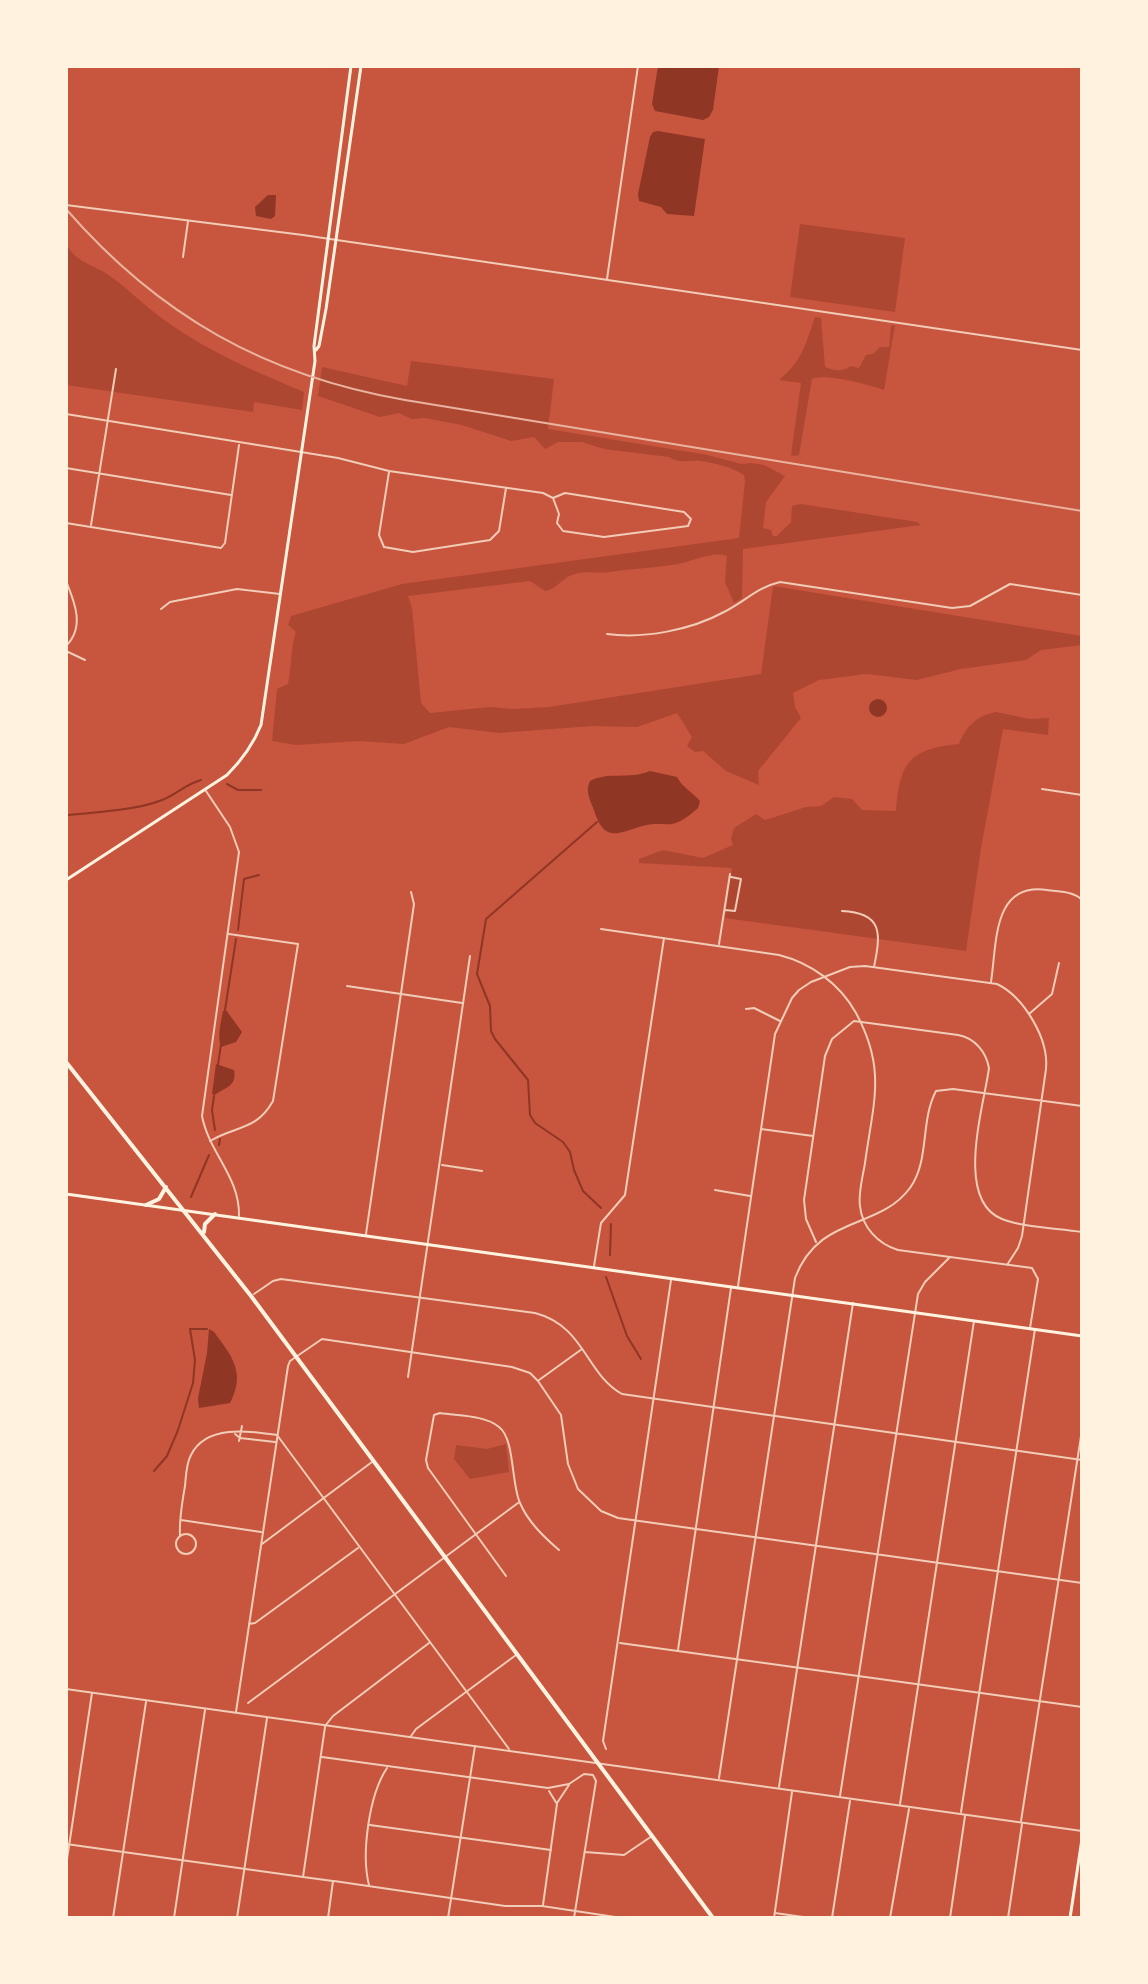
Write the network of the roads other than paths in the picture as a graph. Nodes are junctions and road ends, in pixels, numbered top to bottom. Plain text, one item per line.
1 (351, 66) edge
2 (361, 66) edge
3 (638, 66) edge
4 (66, 205) edge
5 (188, 220) junction
6 (329, 238) junction
7 (336, 239) junction
8 (183, 257) dead end
9 (607, 280) junction
10 (316, 350) junction
11 (1082, 350) edge
12 (116, 369) dead end
13 (66, 414) edge
14 (108, 421) junction
15 (239, 443) junction
16 (302, 453) junction
17 (66, 468) edge
18 (389, 471) junction
19 (99, 474) junction
20 (506, 487) junction
21 (232, 495) junction
22 (553, 498) junction
23 (66, 523) edge
24 (91, 526) junction
25 (66, 581) edge
26 (281, 594) junction
27 (1082, 595) edge
28 (161, 609) dead end
29 (607, 634) dead end
30 (66, 649) edge
31 (85, 660) dead end
32 (1042, 789) dead end
33 (206, 791) junction
34 (1082, 795) edge
35 (66, 880) edge
36 (411, 892) dead end
37 (1082, 900) edge
38 (724, 910) junction
39 (842, 911) dead end
40 (601, 929) dead end
41 (228, 934) junction
42 (664, 938) junction
43 (718, 946) junction
44 (470, 956) dead end
45 (1059, 963) dead end
46 (874, 967) junction
47 (824, 977) junction
48 (991, 983) junction
49 (347, 986) dead end
50 (401, 994) junction
51 (463, 1003) junction
52 (746, 1009) dead end
53 (1028, 1014) junction
54 (781, 1021) junction
55 (860, 1022) junction
56 (66, 1062) edge
57 (985, 1093) junction
58 (1040, 1100) junction
59 (1082, 1106) edge
60 (761, 1129) junction
61 (814, 1136) junction
62 (210, 1141) junction
63 (441, 1164) junction
64 (482, 1171) dead end
65 (166, 1187) junction
66 (715, 1190) dead end
67 (66, 1194) edge
68 (751, 1196) junction
69 (146, 1205) junction
70 (184, 1209) junction
71 (215, 1214) junction
72 (239, 1217) junction
73 (863, 1218) junction
74 (1023, 1223) junction
75 (1082, 1225) edge
76 (1082, 1232) edge
77 (203, 1235) junction
78 (366, 1235) junction
79 (816, 1243) junction
80 (428, 1244) junction
81 (950, 1257) junction
82 (1007, 1265) junction
83 (594, 1267) junction
84 (671, 1278) junction
85 (731, 1286) junction
86 (738, 1287) junction
87 (792, 1295) junction
88 (251, 1296) junction
89 (420, 1298) junction
90 (853, 1303) junction
91 (914, 1312) junction
92 (974, 1321) junction
93 (1033, 1329) junction
94 (1082, 1336) edge
95 (583, 1348) junction
96 (412, 1352) junction
97 (296, 1357) junction
98 (408, 1377) dead end
99 (538, 1381) junction
100 (653, 1400) junction
101 (714, 1408) junction
102 (774, 1417) junction
103 (834, 1425) junction
104 (242, 1428) junction
105 (1082, 1430) edge
106 (234, 1433) junction
107 (896, 1433) junction
108 (277, 1435) junction
109 (240, 1439) junction
110 (956, 1442) junction
111 (276, 1443) junction
112 (1017, 1451) junction
113 (1080, 1460) edge
114 (375, 1461) junction
115 (323, 1499) junction
116 (519, 1502) junction
117 (179, 1520) junction
118 (634, 1522) junction
119 (696, 1530) junction
120 (263, 1532) junction
121 (476, 1535) junction
122 (180, 1536) junction
123 (755, 1538) junction
124 (261, 1545) junction
125 (359, 1547) junction
126 (816, 1547) junction
127 (559, 1550) dead end
128 (877, 1555) junction
129 (447, 1558) junction
130 (938, 1564) junction
131 (997, 1572) junction
132 (506, 1576) dead end
133 (1058, 1580) junction
134 (1082, 1583) edge
135 (395, 1594) junction
136 (248, 1624) junction
137 (617, 1642) junction
138 (430, 1643) junction
139 (678, 1651) junction
140 (519, 1653) junction
141 (738, 1659) junction
142 (798, 1668) junction
143 (858, 1676) junction
144 (919, 1684) junction
145 (66, 1689) edge
146 (466, 1692) junction
147 (92, 1693) junction
148 (980, 1693) junction
149 (146, 1701) junction
150 (1040, 1701) junction
151 (248, 1703) dead end
152 (1082, 1707) edge
153 (205, 1709) junction
154 (236, 1713) junction
155 (267, 1718) junction
156 (325, 1726) junction
157 (410, 1737) junction
158 (475, 1746) junction
159 (606, 1749) dead end
160 (510, 1750) junction
161 (321, 1757) junction
162 (598, 1762) junction
163 (388, 1767) junction
164 (470, 1778) junction
165 (719, 1779) junction
166 (569, 1784) junction
167 (548, 1788) junction
168 (779, 1788) junction
169 (792, 1790) junction
170 (840, 1796) junction
171 (850, 1798) junction
172 (557, 1804) junction
173 (899, 1805) junction
174 (909, 1806) junction
175 (963, 1814) junction
176 (1022, 1822) junction
177 (370, 1825) junction
178 (1082, 1831) edge
179 (653, 1835) junction
180 (461, 1837) junction
181 (1082, 1839) edge
182 (68, 1844) edge
183 (551, 1850) junction
184 (123, 1852) junction
185 (585, 1852) junction
186 (182, 1860) junction
187 (66, 1866) edge
188 (245, 1869) junction
189 (303, 1877) junction
190 (333, 1881) junction
191 (370, 1887) junction
192 (452, 1899) junction
193 (542, 1906) junction
194 (575, 1911) junction
195 (775, 1913) junction
196 (113, 1918) edge
197 (174, 1918) edge
198 (237, 1918) edge
199 (328, 1918) edge
200 (448, 1918) edge
201 (574, 1918) edge
202 (622, 1918) edge
203 (713, 1918) edge
204 (774, 1918) edge
205 (810, 1918) edge
206 (832, 1918) edge
207 (890, 1918) edge
208 (950, 1918) edge
209 (1008, 1918) edge
210 (1070, 1918) edge

1 - 6 main road
2 - 7 main road
3 - 9 street
4 - 5 street
5 - 6 street
5 - 8 street
6 - 7 street
6 - 10 main road
7 - 9 street
7 - 10 main road
9 - 11 street
10 - 16 main road
12 - 14 street
13 - 14 street
14 - 15 street
14 - 19 street
15 - 16 street
15 - 21 street
16 - 18 street
16 - 26 main road
17 - 19 street
18 - 20 street
18 - 20 street
19 - 21 street
19 - 24 street
20 - 22 street
21 - 24 street
22 - 22 street
23 - 24 street
25 - 30 street
26 - 28 street
26 - 33 main road
27 - 29 street
30 - 31 street
32 - 34 street
33 - 35 main road
33 - 41 street
36 - 50 street
37 - 48 street
38 - 38 street
38 - 43 street
39 - 46 street
40 - 42 street
41 - 62 street
41 - 62 street
42 - 43 street
42 - 83 street
43 - 47 street
44 - 51 street
45 - 53 street
46 - 47 street
46 - 48 street
47 - 54 street
47 - 55 street
48 - 53 street
49 - 50 street
50 - 51 street
50 - 78 street
51 - 63 street
52 - 54 street
53 - 58 street
54 - 60 street
55 - 57 street
55 - 61 street
55 - 73 street
56 - 65 main road
57 - 58 street
57 - 73 street
57 - 74 street
58 - 59 street
58 - 74 street
60 - 61 street
60 - 68 street
61 - 79 street
62 - 72 street
63 - 64 street
63 - 80 street
65 - 69 main road
65 - 70 main road
66 - 68 street
67 - 69 main road
68 - 86 street
69 - 70 main road
70 - 71 main road
70 - 77 main road
71 - 72 main road
71 - 77 main road
72 - 78 main road
73 - 79 street
73 - 81 street
74 - 76 street
74 - 82 street
75 - 76 street
77 - 88 main road
78 - 80 main road
79 - 87 street
80 - 83 main road
80 - 89 street
81 - 82 street
81 - 91 street
82 - 93 street
83 - 84 main road
84 - 85 main road
84 - 100 street
85 - 86 main road
85 - 101 street
86 - 87 main road
87 - 90 main road
87 - 102 street
88 - 89 street
88 - 97 main road
89 - 95 street
89 - 96 street
90 - 91 main road
90 - 103 street
91 - 92 main road
91 - 107 street
92 - 93 main road
92 - 110 street
93 - 94 main road
93 - 112 street
95 - 99 street
95 - 100 street
96 - 97 street
96 - 98 street
96 - 99 street
97 - 108 street
97 - 114 main road
99 - 118 street
100 - 101 street
100 - 118 street
101 - 102 street
101 - 119 street
102 - 103 street
102 - 123 street
103 - 107 street
103 - 126 street
104 - 106 street
104 - 108 street
104 - 109 street
105 - 113 street
106 - 109 street
106 - 117 street
107 - 110 street
107 - 128 street
108 - 111 street
108 - 115 street
109 - 111 street
110 - 112 street
110 - 130 street
111 - 120 street
112 - 113 street
112 - 131 street
113 - 133 street
114 - 115 street
114 - 129 main road
115 - 124 street
115 - 125 street
116 - 121 street
116 - 121 street
116 - 127 street
117 - 120 street
117 - 122 street
118 - 119 street
118 - 137 street
119 - 123 street
119 - 139 street
120 - 124 street
121 - 129 street
121 - 132 street
122 - 122 street
123 - 126 street
123 - 141 street
124 - 136 street
125 - 135 street
125 - 136 street
126 - 128 street
126 - 142 street
128 - 130 street
128 - 143 street
129 - 135 street
129 - 140 main road
130 - 131 street
130 - 144 street
131 - 133 street
131 - 148 street
133 - 134 street
133 - 150 street
135 - 138 street
135 - 151 street
136 - 154 street
137 - 139 street
137 - 159 street
138 - 146 street
138 - 156 street
139 - 141 street
140 - 146 street
140 - 162 main road
141 - 142 street
141 - 165 street
142 - 143 street
142 - 168 street
143 - 144 street
143 - 170 street
144 - 148 street
144 - 173 street
145 - 147 street
146 - 157 street
146 - 160 street
147 - 149 street
147 - 182 street
148 - 150 street
148 - 175 street
149 - 153 street
149 - 184 street
150 - 152 street
150 - 176 street
153 - 154 street
153 - 186 street
154 - 155 street
155 - 156 street
155 - 188 street
156 - 157 street
156 - 161 street
157 - 158 street
158 - 160 street
158 - 164 street
160 - 162 street
161 - 163 street
161 - 189 street
162 - 165 street
162 - 179 main road
163 - 164 street
163 - 177 street
164 - 167 street
164 - 180 street
165 - 168 street
166 - 167 street
166 - 172 street
166 - 185 street
167 - 172 street
168 - 169 street
169 - 170 street
169 - 195 street
170 - 171 street
171 - 173 street
171 - 206 street
172 - 183 street
173 - 174 street
174 - 175 street
174 - 207 street
175 - 176 street
175 - 208 street
176 - 178 street
176 - 209 street
177 - 180 street
177 - 191 street
179 - 185 street
179 - 203 main road
180 - 183 street
180 - 192 street
181 - 210 main road
182 - 184 street
182 - 187 street
183 - 193 street
184 - 186 street
184 - 196 street
185 - 194 street
186 - 188 street
186 - 197 street
188 - 189 street
188 - 198 street
189 - 190 street
190 - 191 street
190 - 199 street
191 - 192 street
192 - 193 street
192 - 200 street
193 - 194 street
194 - 201 street
194 - 202 street
195 - 204 street
195 - 205 street

